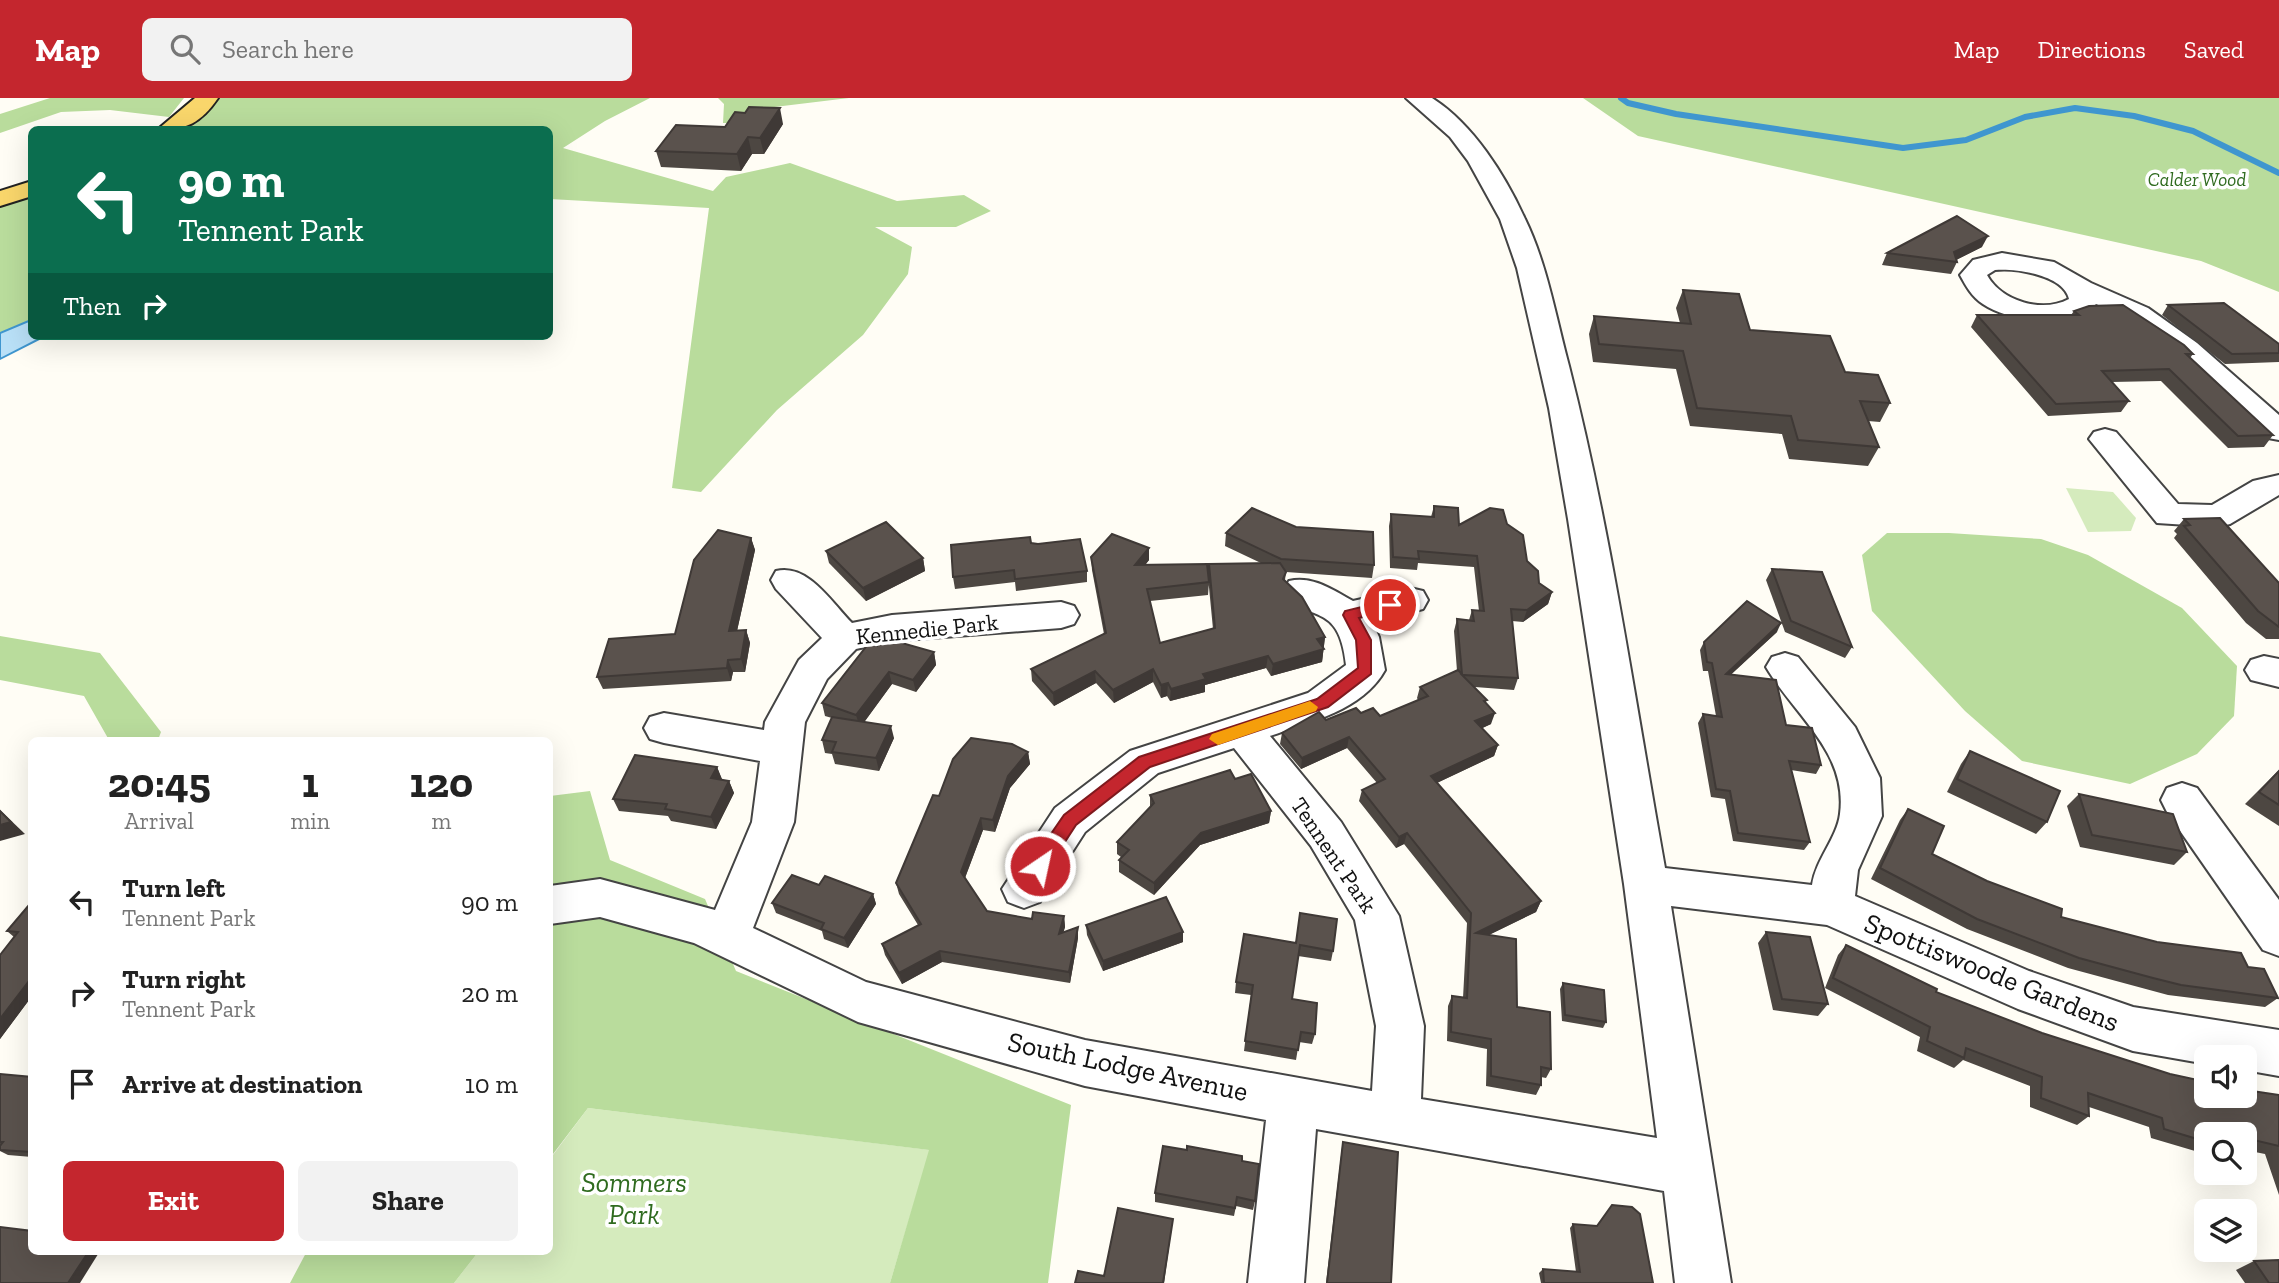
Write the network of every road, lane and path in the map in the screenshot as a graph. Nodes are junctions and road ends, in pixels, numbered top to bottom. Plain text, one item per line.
1 (207, 98) edge
2 (1417, 98) edge
3 (174, 126) edge
4 (28, 189) edge
5 (0, 199) edge
6 (2081, 289) dead end
7 (2272, 418) edge
8 (2105, 439) dead end
9 (2279, 485) edge
10 (789, 580) dead end
11 (1302, 590) dead end
12 (1410, 600) dead end
13 (1062, 615) dead end
14 (1350, 615) junction
15 (844, 638) junction
16 (1785, 667) dead end
17 (664, 728) dead end
18 (1244, 731) junction
19 (780, 748) junction
20 (2182, 800) dead end
21 (1646, 884) junction
22 (1024, 888) dead end
23 (553, 905) edge
24 (1831, 906) junction
25 (2279, 936) edge
26 (726, 938) junction
27 (2279, 1053) edge
28 (1293, 1100) junction
29 (1395, 1119) junction
30 (1685, 1168) junction
31 (1276, 1283) edge
32 (1703, 1283) edge

1 - 3 main road
2 - 21 street
4 - 5 main road
6 - 7 street
8 - 9 street
10 - 15 street, Kennedie Park
11 - 14 street
12 - 14 street
13 - 15 street, Kennedie Park
14 - 18 street
15 - 19 street, Kennedie Park
16 - 24 street
17 - 19 street
18 - 22 street
18 - 29 street, Tennent Park
19 - 26 street, Kennedie Park
20 - 25 street
21 - 24 street, Spottiswoode Gardens
21 - 30 street
23 - 26 street, South Lodge Avenue
24 - 27 street, Spottiswoode Gardens
26 - 28 street, South Lodge Avenue
28 - 29 street, South Lodge Avenue
28 - 31 street
29 - 30 street, South Lodge Avenue
30 - 32 street

